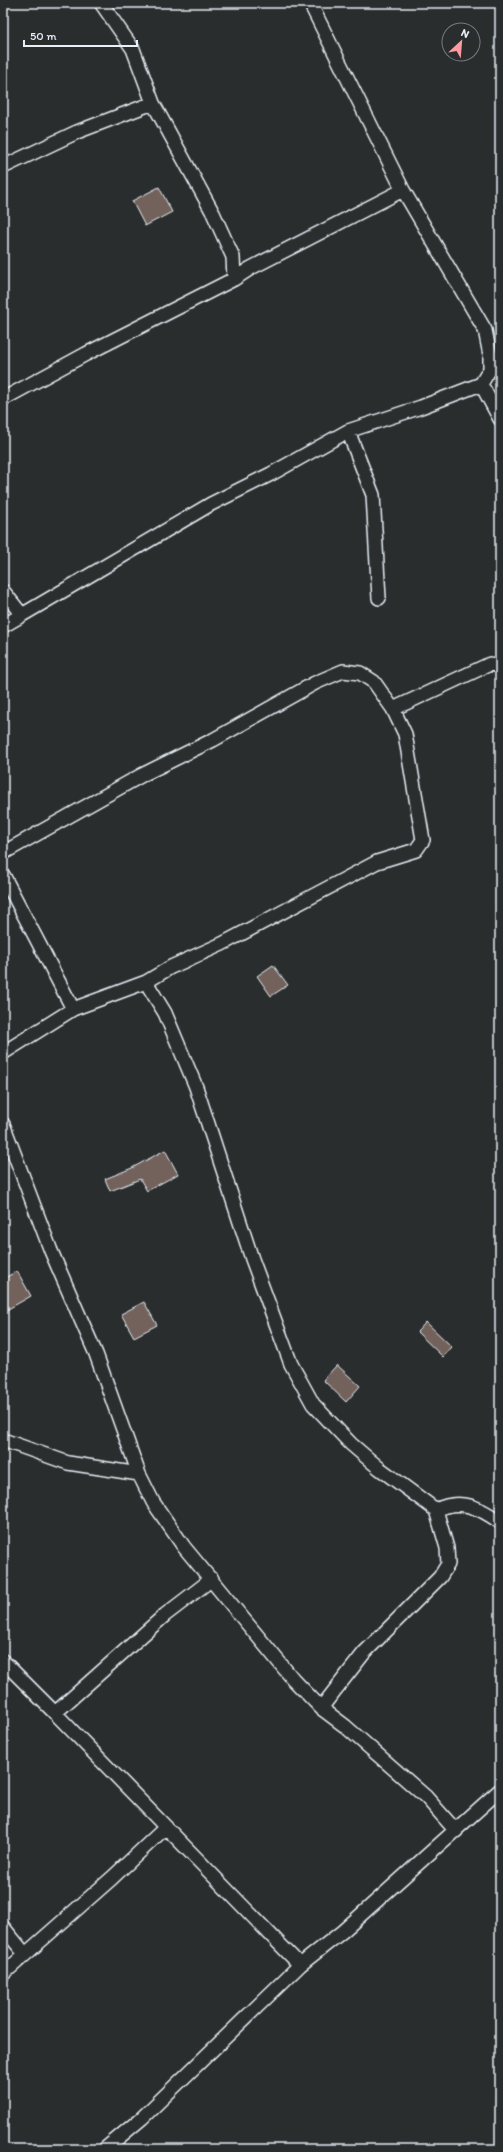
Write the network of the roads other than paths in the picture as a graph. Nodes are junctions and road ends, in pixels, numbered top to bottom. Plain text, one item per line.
1 (101, 3) edge
2 (310, 3) edge
3 (153, 103) junction
4 (3, 167) edge
5 (403, 190) junction
6 (233, 257) junction
7 (251, 268) junction
8 (234, 279) junction
9 (481, 384) junction
10 (3, 399) edge
11 (500, 419) edge
12 (348, 431) junction
13 (3, 591) edge
14 (379, 598) dead end
15 (22, 615) junction
16 (3, 626) edge
17 (500, 666) edge
18 (393, 709) junction
19 (3, 853) edge
20 (3, 875) edge
21 (146, 982) junction
22 (72, 1009) junction
23 (3, 1053) edge
24 (3, 1124) edge
25 (3, 1440) edge
26 (139, 1474) junction
27 (436, 1510) junction
28 (500, 1522) edge
29 (212, 1579) junction
30 (3, 1661) edge
31 (320, 1708) junction
32 (55, 1713) junction
33 (500, 1790) edge
34 (165, 1828) junction
35 (456, 1831) junction
36 (3, 1927) edge
37 (25, 1954) junction
38 (300, 1965) junction
39 (3, 1974) edge
40 (105, 2149) edge

1 - 3 street
2 - 5 street
3 - 4 street
3 - 6 street
5 - 7 street
5 - 9 street
6 - 7 street
6 - 8 street
7 - 8 street
8 - 10 street
9 - 11 street
9 - 12 street
12 - 14 street
12 - 15 street
13 - 15 street
15 - 16 street
17 - 18 street
18 - 19 street
18 - 21 street
20 - 22 street
21 - 22 street
21 - 27 street
22 - 23 street
24 - 26 street
25 - 26 street
26 - 29 street
27 - 28 street
27 - 31 street
29 - 31 street
29 - 32 street
30 - 32 street
31 - 35 street
32 - 34 street
33 - 35 street
34 - 37 street
34 - 38 street
35 - 38 street
36 - 37 street
37 - 39 street
38 - 40 street

